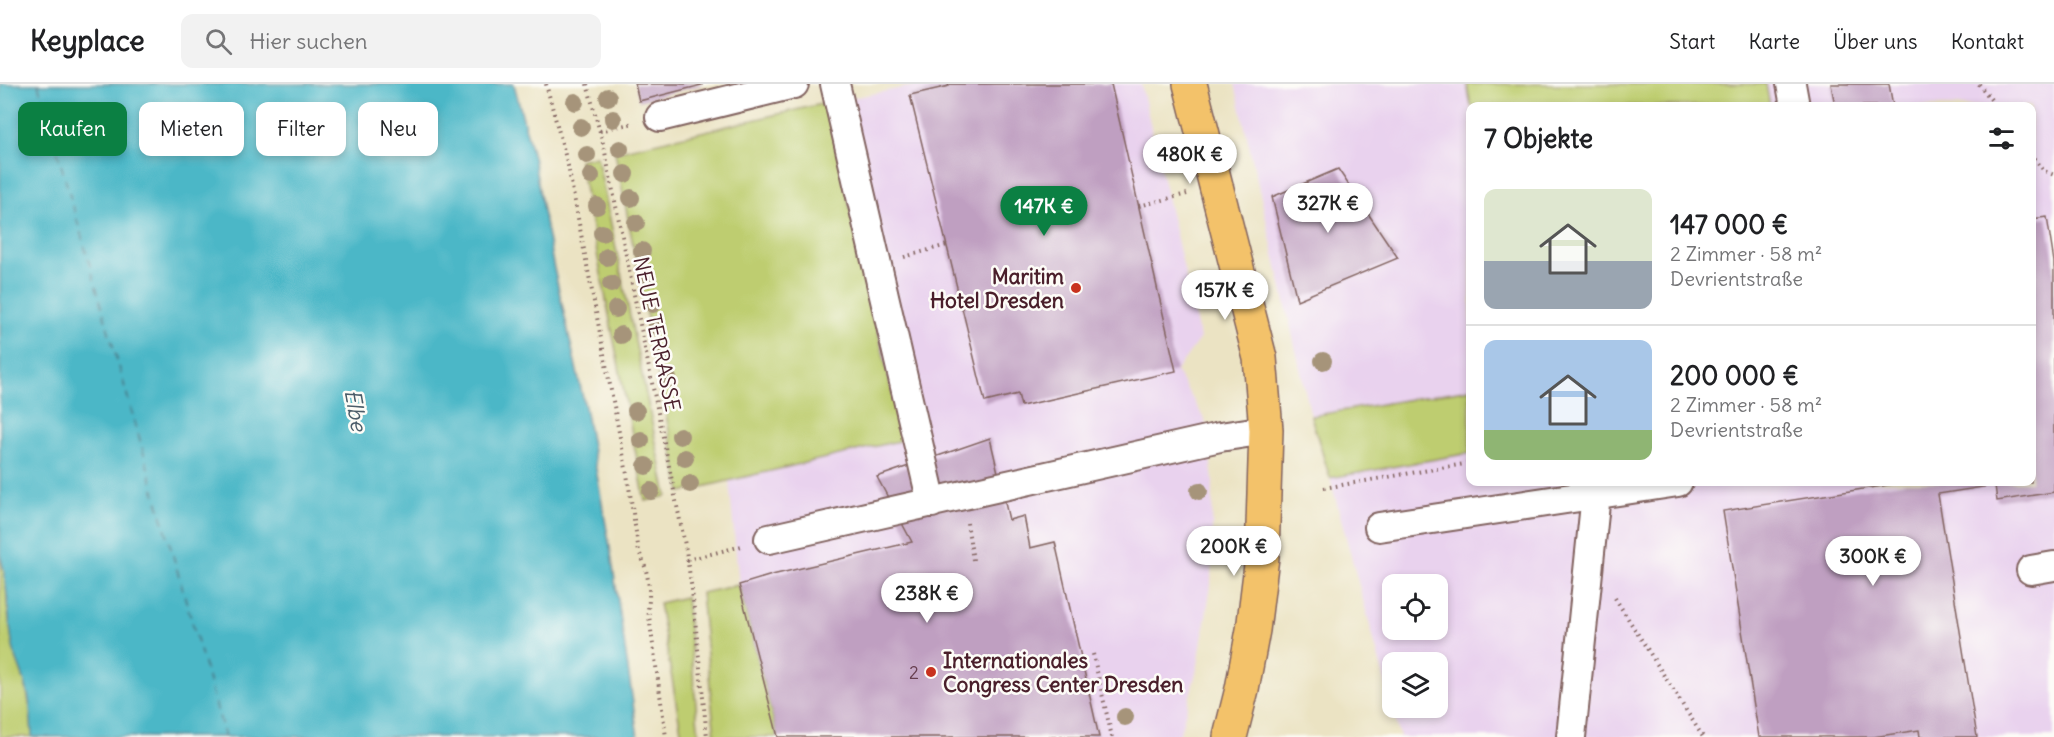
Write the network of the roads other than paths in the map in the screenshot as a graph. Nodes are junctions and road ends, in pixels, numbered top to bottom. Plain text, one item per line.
1 (835, 84) edge
2 (1190, 84) edge
3 (1791, 84) edge
4 (792, 85) edge
5 (1795, 102) edge
6 (660, 117) dead end
7 (1266, 429) junction
8 (1651, 486) edge
9 (1596, 494) junction
10 (932, 503) junction
11 (1379, 527) dead end
12 (769, 539) road end
13 (1240, 734) edge
14 (1571, 737) edge

1 - 10 street
2 - 7 main road
3 - 5 street
4 - 6 street
7 - 10 street
7 - 13 main road
8 - 9 street
9 - 11 street
9 - 14 street
10 - 12 street

